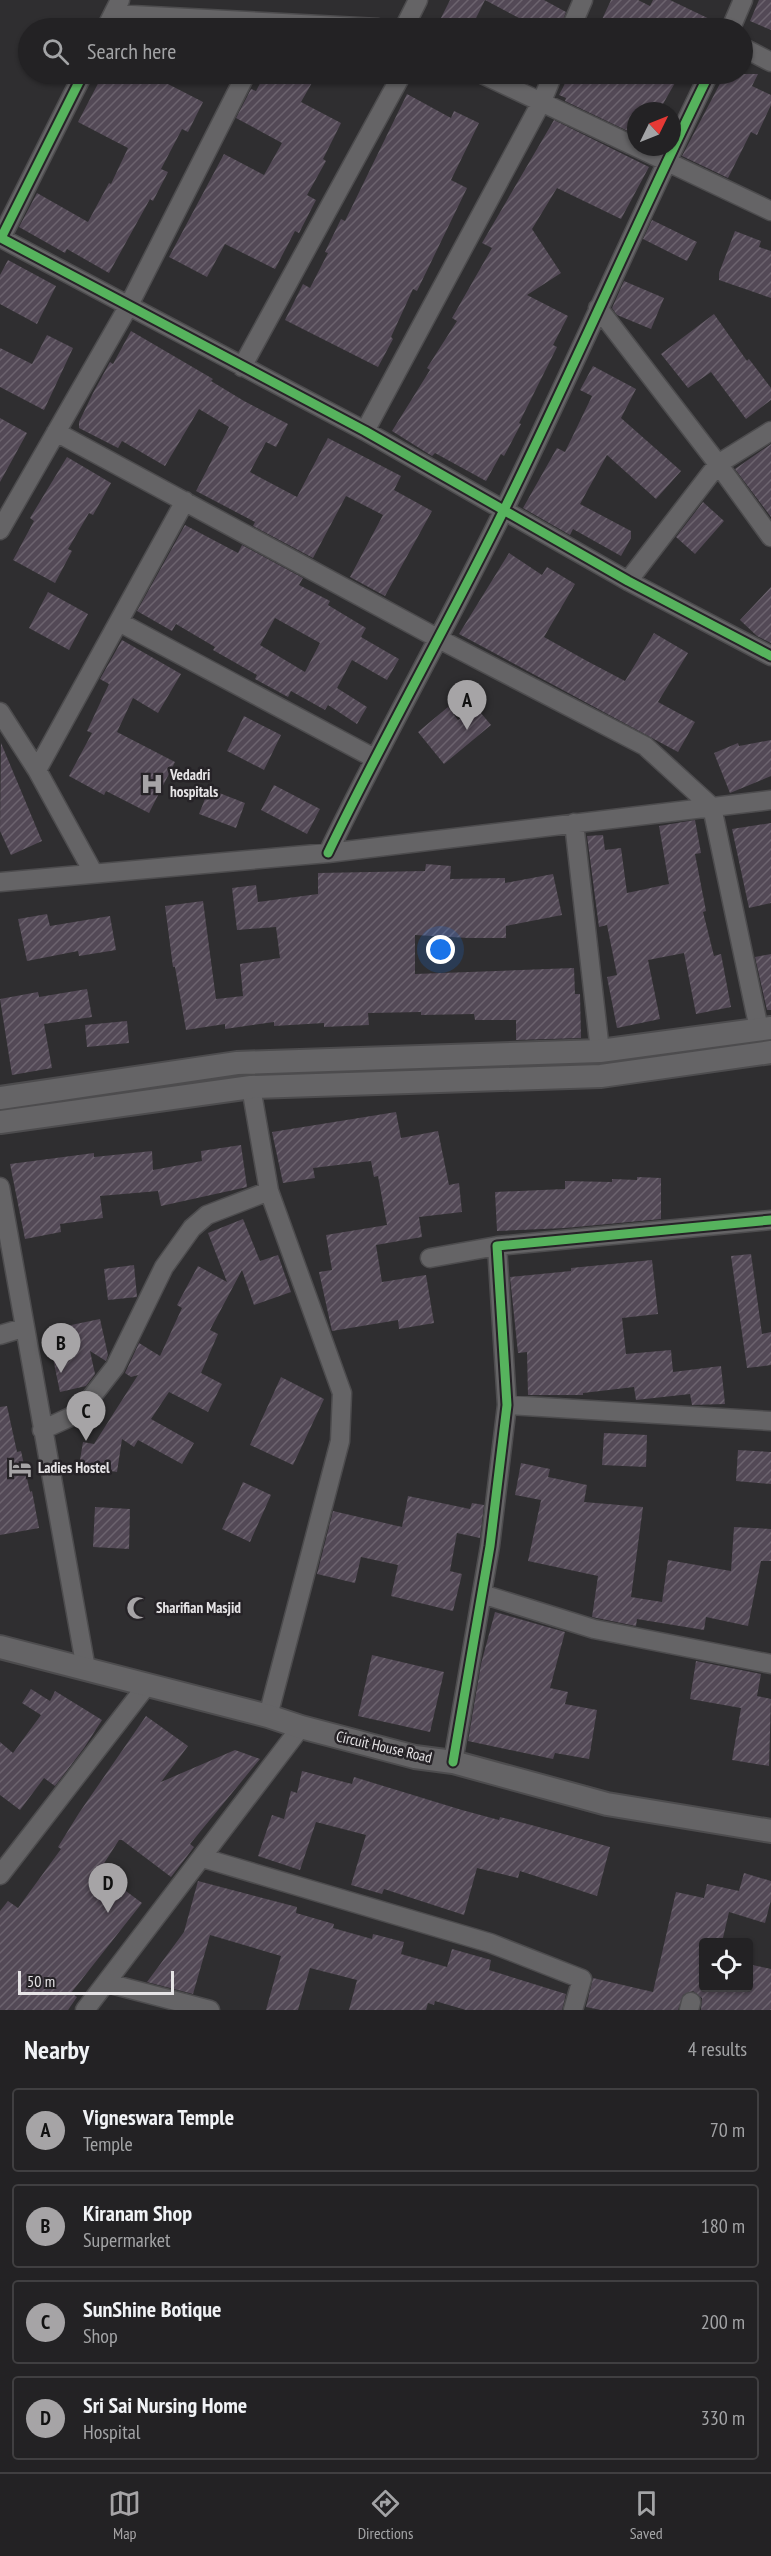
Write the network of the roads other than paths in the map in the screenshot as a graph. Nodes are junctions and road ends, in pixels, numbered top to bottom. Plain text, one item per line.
1 (418, 0) edge
2 (583, 0) edge
3 (743, 0) edge
4 (113, 14) edge
5 (165, 18) edge
6 (409, 18) edge
7 (575, 18) edge
8 (735, 18) edge
9 (753, 53) edge
10 (771, 62) edge
11 (78, 84) edge
12 (241, 84) edge
13 (397, 84) edge
14 (504, 84) edge
15 (549, 84) edge
16 (704, 84) edge
17 (542, 101) junction
18 (666, 162) junction
19 (771, 211) edge
20 (0, 239) edge
21 (128, 307) junction
22 (598, 308) junction
23 (242, 367) junction
24 (365, 431) junction
25 (771, 431) edge
26 (56, 432) junction
27 (718, 464) junction
28 (185, 501) junction
29 (503, 512) junction
30 (0, 530) edge
31 (771, 537) edge
32 (627, 581) junction
33 (118, 622) junction
34 (439, 639) junction
35 (771, 656) edge
36 (0, 712) edge
37 (374, 758) junction
38 (37, 770) junction
39 (771, 800) edge
40 (712, 807) junction
41 (574, 824) junction
42 (328, 853) junction
43 (93, 872) junction
44 (0, 882) edge
45 (765, 1028) edge
46 (600, 1051) junction
47 (771, 1052) edge
48 (251, 1087) junction
49 (0, 1098) edge
50 (0, 1122) edge
51 (0, 1186) edge
52 (268, 1191) junction
53 (771, 1220) edge
54 (497, 1246) junction
55 (430, 1258) dead end
56 (23, 1328) junction
57 (0, 1335) edge
58 (507, 1405) junction
59 (771, 1421) edge
60 (42, 1430) junction
61 (482, 1594) junction
62 (0, 1647) edge
63 (771, 1664) edge
64 (86, 1669) junction
65 (147, 1685) junction
66 (268, 1716) junction
67 (301, 1727) junction
68 (453, 1762) junction
69 (771, 1831) edge
70 (203, 1858) junction
71 (0, 1875) edge
72 (107, 1983) junction
73 (85, 2010) edge
74 (210, 2010) edge
75 (573, 2010) edge

1 - 6 street
2 - 7 street
3 - 8 street
4 - 5 street
9 - 10 street
11 - 20 street
12 - 21 street
13 - 23 street
14 - 17 street
15 - 17 street
16 - 18 street
17 - 18 street
17 - 24 street
18 - 19 street
18 - 22 street
20 - 21 street
21 - 23 street
21 - 26 street
22 - 27 street
22 - 29 street
23 - 24 street
24 - 29 street
25 - 27 street
26 - 28 street
26 - 30 street
27 - 31 street
27 - 32 street
28 - 33 street
28 - 34 street
29 - 32 street
29 - 34 street
32 - 35 street
33 - 37 street
33 - 38 street
34 - 37 street
34 - 40 street
36 - 38 street
37 - 42 street
38 - 43 street
39 - 40 street
40 - 41 street
40 - 45 street
41 - 42 street
41 - 46 street
42 - 43 street
43 - 44 street
45 - 46 street
46 - 49 street
47 - 48 street
48 - 50 street
48 - 52 street
51 - 56 street
52 - 60 street
52 - 66 street
53 - 54 street
54 - 55 street
54 - 58 street
56 - 57 street
56 - 60 street
58 - 59 street
58 - 61 street
60 - 64 street
61 - 63 street
61 - 68 street
62 - 64 street, Circuit House Road
64 - 65 street, Circuit House Road
65 - 66 street, Circuit House Road
65 - 71 street
66 - 67 street, Circuit House Road
67 - 68 street, Circuit House Road
67 - 70 street
68 - 69 street, Circuit House Road
70 - 72 street
70 - 75 street
72 - 73 street
72 - 74 street

